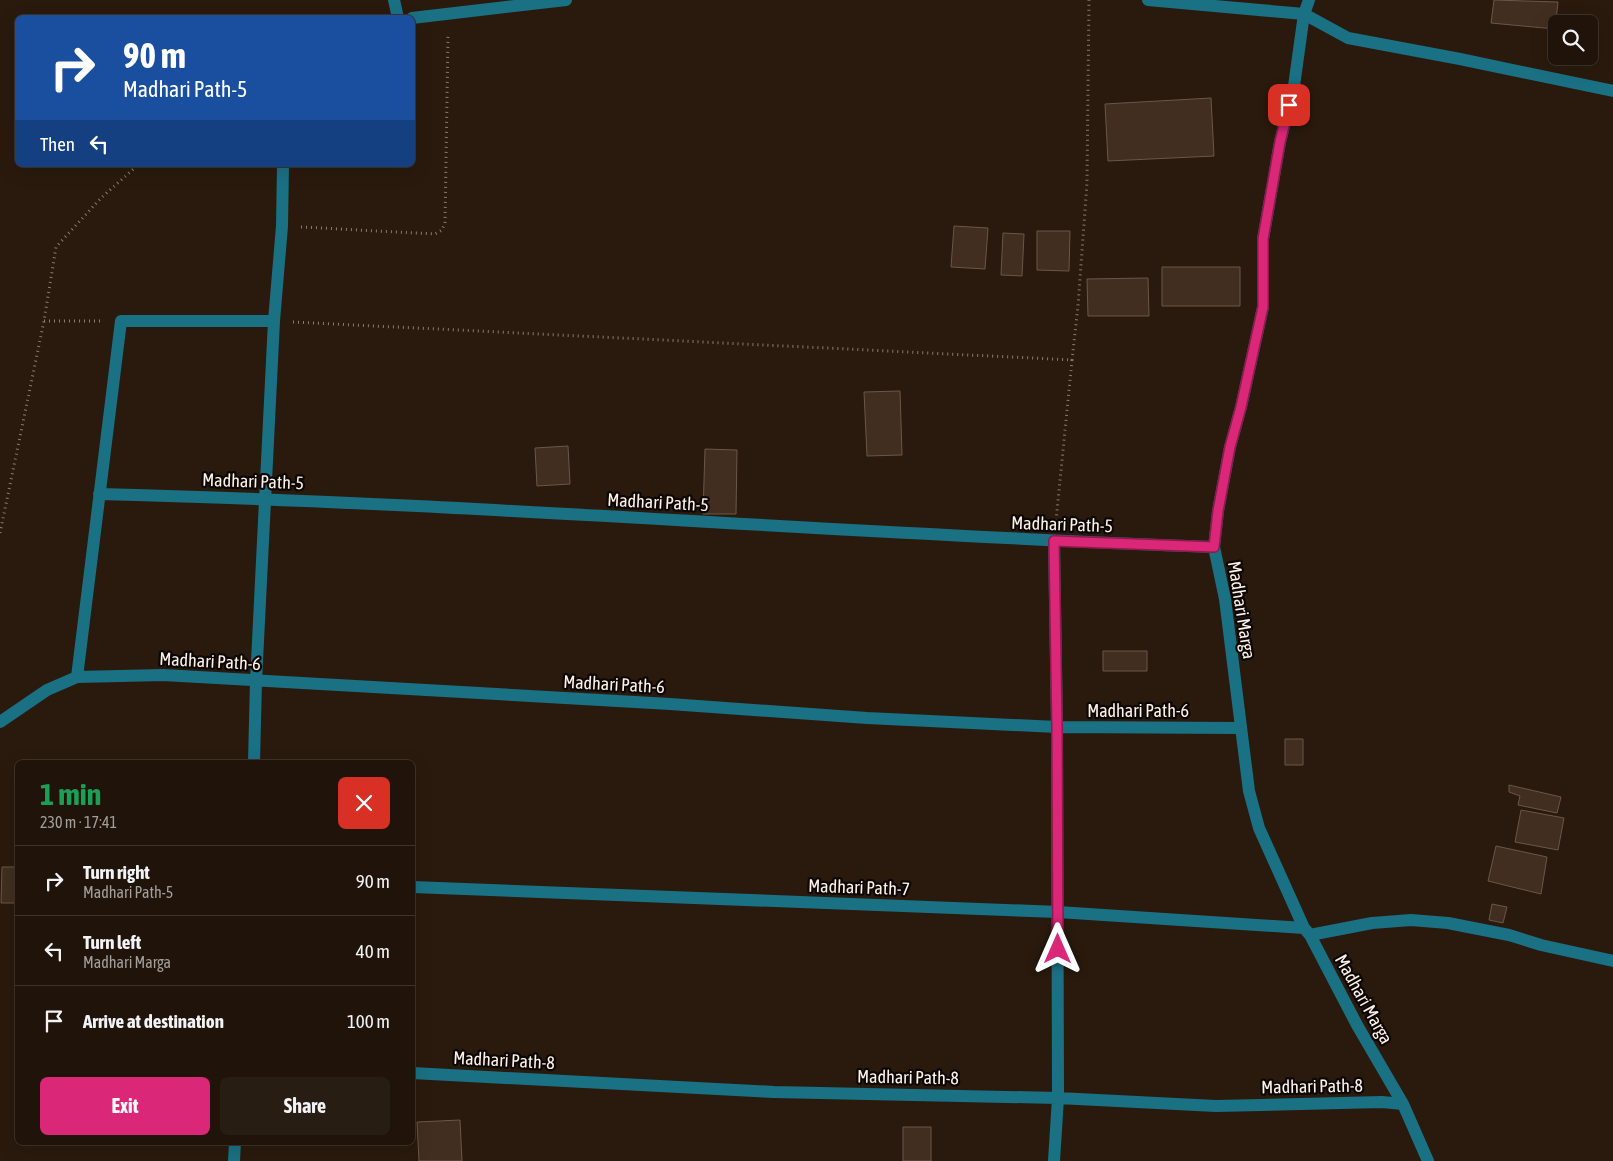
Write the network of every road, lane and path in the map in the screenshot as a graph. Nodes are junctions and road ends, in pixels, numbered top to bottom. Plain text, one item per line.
1 (394, 0) edge
2 (566, 0) edge
3 (1089, 0) edge
4 (1148, 0) edge
5 (1309, 0) edge
6 (449, 13) junction
7 (1304, 14) junction
8 (397, 15) edge
9 (415, 18) edge
10 (1613, 91) edge
11 (136, 167) edge
12 (283, 167) edge
13 (282, 226) junction
14 (44, 321) junction
15 (121, 321) junction
16 (274, 321) junction
17 (1072, 360) junction
18 (100, 494) junction
19 (264, 498) junction
20 (0, 533) edge
21 (1054, 541) junction
22 (1214, 547) junction
23 (77, 677) junction
24 (256, 681) junction
25 (0, 722) edge
26 (1057, 727) junction
27 (1240, 728) junction
28 (254, 760) edge
29 (415, 886) edge
30 (1058, 912) junction
31 (1307, 931) junction
32 (1613, 961) edge
33 (415, 1073) edge
34 (1058, 1098) junction
35 (1403, 1104) junction
36 (236, 1145) edge
37 (234, 1161) edge
38 (1054, 1161) edge
39 (1428, 1161) edge

1 - 8 street
2 - 6 street
3 - 17 path
4 - 7 street
5 - 7 street, Madhari Marga
6 - 9 street
6 - 13 path
7 - 10 street
7 - 22 street, Madhari Marga
11 - 14 path
12 - 13 street
13 - 16 street
14 - 15 path
14 - 20 path
15 - 16 street
15 - 18 street
16 - 17 path
16 - 19 street
17 - 21 path
18 - 19 street, Madhari Path-5
18 - 23 street
19 - 21 street, Madhari Path-5
19 - 24 street
21 - 22 street, Madhari Path-5
21 - 26 street
22 - 27 street, Madhari Marga
23 - 24 street, Madhari Path-6
23 - 25 street, Madhari Path-6
24 - 26 street, Madhari Path-6
24 - 28 street
26 - 27 street, Madhari Path-6
26 - 30 street
27 - 31 street, Madhari Marga
29 - 30 street, Madhari Path-7
30 - 31 street, Madhari Path-7
30 - 34 street
31 - 32 street, Madhari Path-7
31 - 35 street, Madhari Marga
33 - 34 street, Madhari Path-8
34 - 35 street, Madhari Path-8
34 - 38 street
35 - 39 street, Madhari Marga
36 - 37 street

